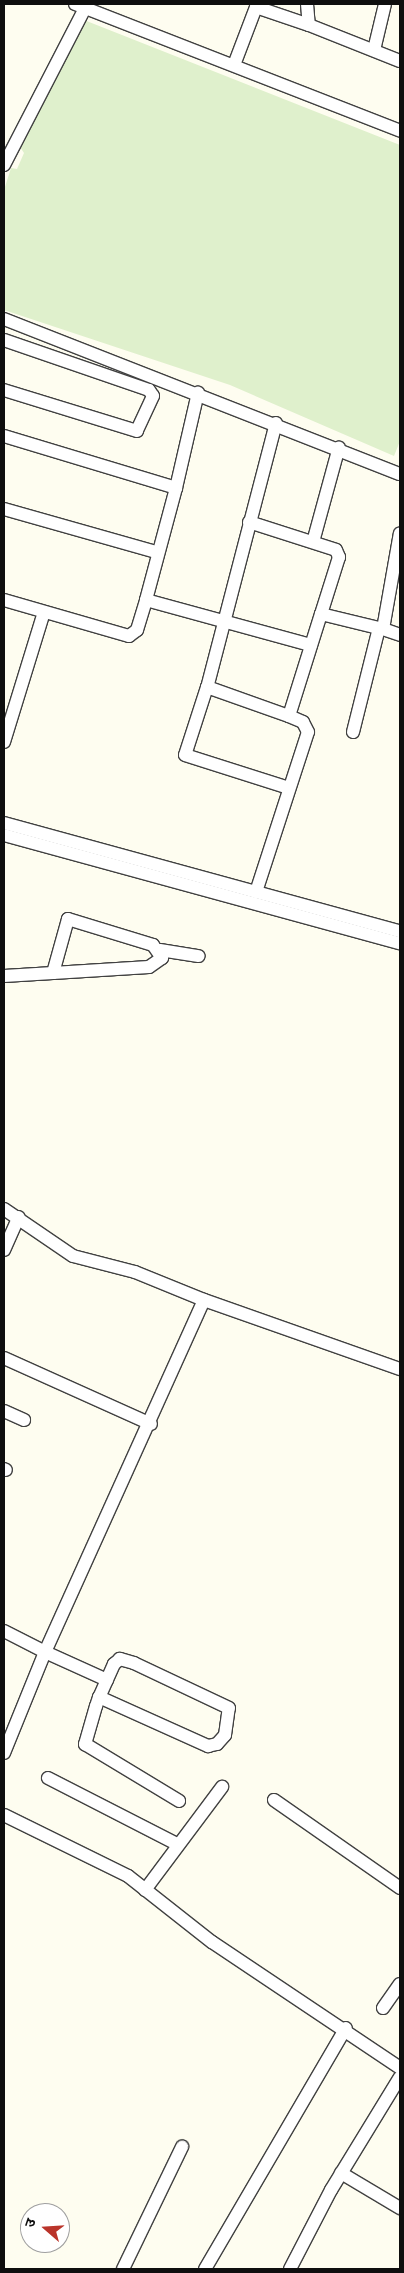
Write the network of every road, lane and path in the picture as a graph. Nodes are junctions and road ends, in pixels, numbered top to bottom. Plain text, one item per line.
1 (307, 4) edge
2 (385, 4) edge
3 (83, 5) edge
4 (309, 25) junction
5 (374, 50) junction
6 (400, 61) edge
7 (234, 65) junction
8 (400, 131) edge
9 (4, 165) edge
10 (4, 319) edge
11 (4, 340) edge
12 (4, 390) edge
13 (198, 393) junction
14 (276, 423) junction
15 (4, 436) edge
16 (339, 447) junction
17 (400, 474) edge
18 (176, 488) junction
19 (4, 509) edge
20 (249, 522) junction
21 (400, 533) edge
22 (313, 542) junction
23 (156, 552) junction
24 (4, 600) edge
25 (146, 600) junction
26 (44, 612) junction
27 (321, 614) junction
28 (223, 619) junction
29 (381, 629) junction
30 (400, 635) edge
31 (311, 645) junction
32 (207, 687) junction
33 (289, 716) junction
34 (353, 732) dead end
35 (4, 742) edge
36 (289, 788) junction
37 (4, 823) edge
38 (4, 835) edge
39 (256, 892) junction
40 (400, 931) edge
41 (400, 943) edge
42 (160, 950) junction
43 (199, 956) dead end
44 (53, 973) junction
45 (4, 976) edge
46 (4, 1209) edge
47 (18, 1217) junction
48 (4, 1250) edge
49 (204, 1300) junction
50 (4, 1358) edge
51 (400, 1369) edge
52 (4, 1411) edge
53 (24, 1420) dead end
54 (150, 1424) junction
55 (4, 1631) edge
56 (45, 1652) junction
57 (107, 1680) junction
58 (99, 1697) junction
59 (4, 1753) edge
60 (48, 1778) dead end
61 (222, 1787) dead end
62 (274, 1800) dead end
63 (179, 1801) dead end
64 (4, 1816) edge
65 (177, 1844) junction
66 (400, 1888) edge
67 (145, 1890) junction
68 (400, 1984) edge
69 (383, 2008) dead end
70 (346, 2028) junction
71 (400, 2068) edge
72 (400, 2077) edge
73 (182, 2147) dead end
74 (341, 2173) junction
75 (400, 2208) edge
76 (123, 2269) edge
77 (205, 2269) edge
78 (290, 2269) edge

1 - 4 street
2 - 5 street
3 - 7 street
3 - 9 street
4 - 5 street
4 - 7 street
5 - 6 street
7 - 8 street
10 - 13 street
11 - 12 street
13 - 14 street
13 - 18 street
14 - 16 street
14 - 20 street
15 - 18 street
16 - 17 street
16 - 22 street
18 - 23 street
19 - 23 street
20 - 22 street
20 - 28 street
21 - 29 street
22 - 27 street
23 - 25 street
24 - 26 street
25 - 26 street
25 - 28 street
26 - 35 street
27 - 29 street
27 - 31 street
28 - 31 street
28 - 32 street
29 - 30 street
29 - 34 street
31 - 33 street
32 - 33 street
32 - 36 street
33 - 36 street
36 - 39 street
37 - 39 street
38 - 41 street
39 - 40 street
42 - 43 street
42 - 44 street
42 - 44 street
44 - 45 street
46 - 47 street
47 - 48 street
47 - 49 street
49 - 51 street
49 - 54 street
50 - 54 street
52 - 53 street
54 - 56 street
55 - 56 street
56 - 57 street
56 - 59 street
57 - 58 street
57 - 58 street
58 - 63 street
60 - 65 street
61 - 65 street
62 - 66 street
64 - 67 street
65 - 67 street
67 - 70 street
68 - 69 street
70 - 71 street
70 - 77 street
72 - 74 street
73 - 76 street
74 - 75 street
74 - 78 street

